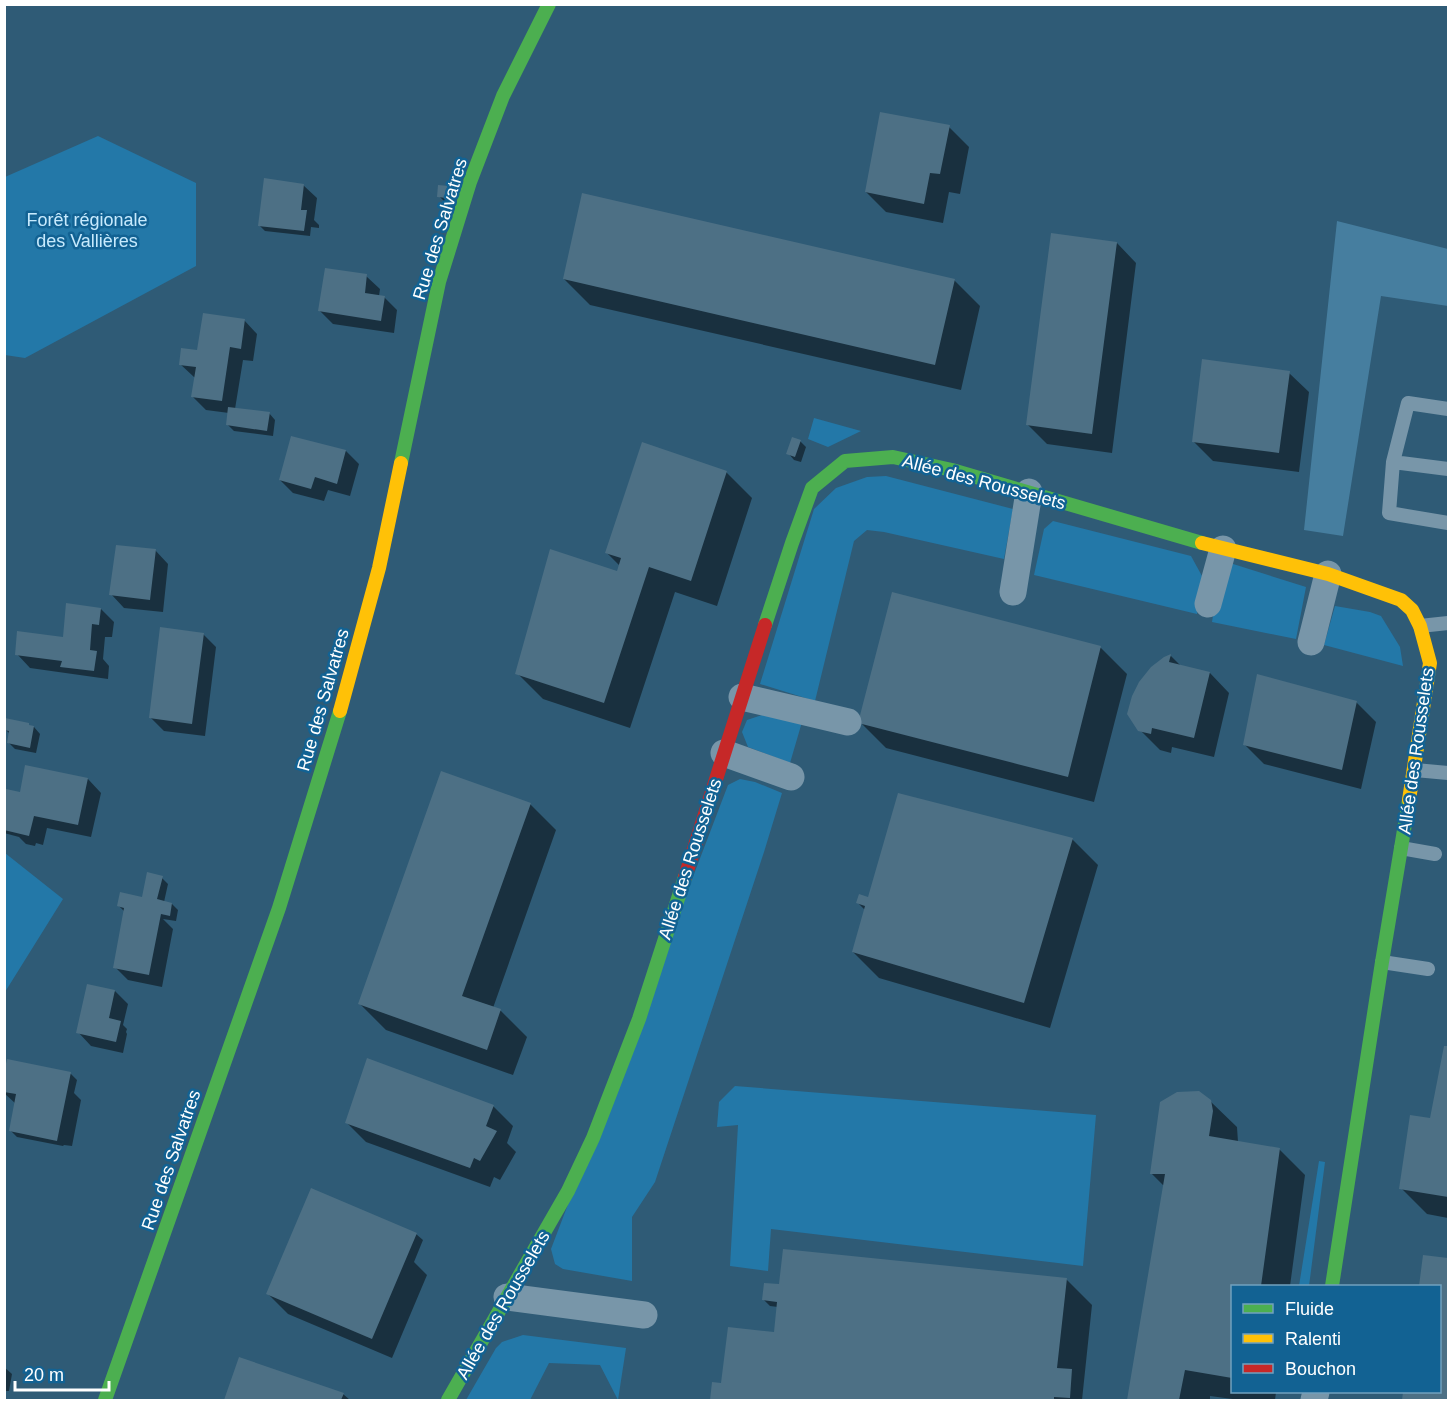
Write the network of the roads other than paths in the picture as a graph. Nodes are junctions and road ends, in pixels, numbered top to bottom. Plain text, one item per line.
1 (549, 4) edge
2 (1449, 409) edge
3 (1394, 462) junction
4 (1449, 469) edge
5 (1029, 492) junction
6 (1449, 524) edge
7 (1223, 549) junction
8 (1328, 574) junction
9 (1013, 592) dead end
10 (1208, 604) dead end
11 (1449, 623) edge
12 (1420, 626) junction
13 (1311, 642) dead end
14 (742, 697) junction
15 (848, 722) dead end
16 (724, 753) junction
17 (1414, 770) junction
18 (1449, 773) edge
19 (791, 777) dead end
20 (1401, 848) junction
21 (1435, 854) dead end
22 (1382, 962) junction
23 (1428, 969) dead end
24 (1332, 1285) edge
25 (507, 1297) junction
26 (644, 1315) dead end
27 (105, 1401) edge
28 (448, 1401) edge

1 - 27 street, Rue des Salvatres
2 - 3 lane
3 - 4 lane
3 - 6 lane
5 - 7 street, Allée des Rousselets
5 - 9 street
5 - 14 street, Allée des Rousselets
7 - 8 street, Allée des Rousselets
7 - 10 street
8 - 12 street, Allée des Rousselets
8 - 13 street
11 - 12 lane
12 - 17 street, Allée des Rousselets
14 - 15 street
14 - 16 street, Allée des Rousselets
16 - 19 street
16 - 25 street, Allée des Rousselets
17 - 18 lane
17 - 20 street, Allée des Rousselets
20 - 21 lane
20 - 22 street, Allée des Rousselets
22 - 23 lane
22 - 24 street, Allée des Rousselets
25 - 26 street
25 - 28 street, Allée des Rousselets

